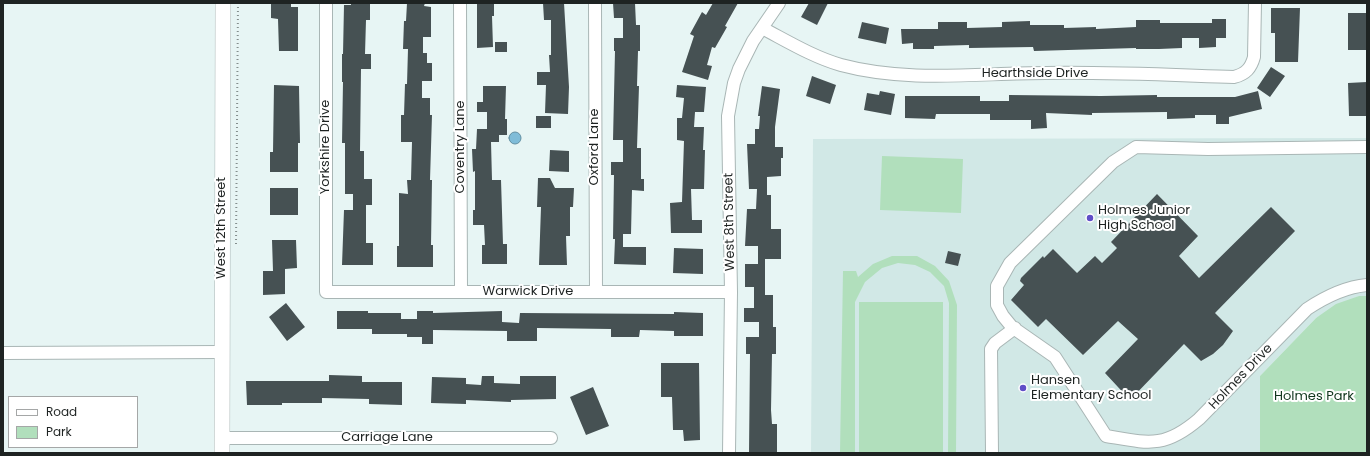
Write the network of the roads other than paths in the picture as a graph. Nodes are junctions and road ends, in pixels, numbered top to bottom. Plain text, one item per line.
1 (223, 3) edge
2 (326, 3) edge
3 (460, 3) edge
4 (595, 3) edge
5 (779, 3) edge
6 (1255, 3) edge
7 (762, 28) junction
8 (1367, 147) edge
9 (1367, 285) edge
10 (326, 292) joint
11 (461, 292) junction
12 (596, 292) junction
13 (731, 292) junction
14 (1014, 328) junction
15 (222, 352) junction
16 (3, 353) edge
17 (222, 438) junction
18 (551, 438) dead end
19 (1134, 441) junction
20 (222, 453) edge
21 (729, 453) edge
22 (992, 453) edge
23 (1141, 453) edge

1 - 15 main road, West 12th Street
2 - 10 street, Yorkshire Drive
3 - 11 street, Coventry Lane
4 - 12 street, Oxford Lane
5 - 7 street, West 8th Street
6 - 7 street, Hearthside Drive
7 - 13 street, West 8th Street
8 - 14 street
9 - 19 street, Holmes Drive
10 - 11 street, Warwick Drive
11 - 12 street, Warwick Drive
12 - 13 street, Warwick Drive
13 - 21 street, West 8th Street
14 - 19 street, Holmes Drive
14 - 22 street
15 - 16 street
15 - 17 main road, West 12th Street
17 - 18 street, Carriage Lane
17 - 20 main road, West 12th Street
19 - 23 street

